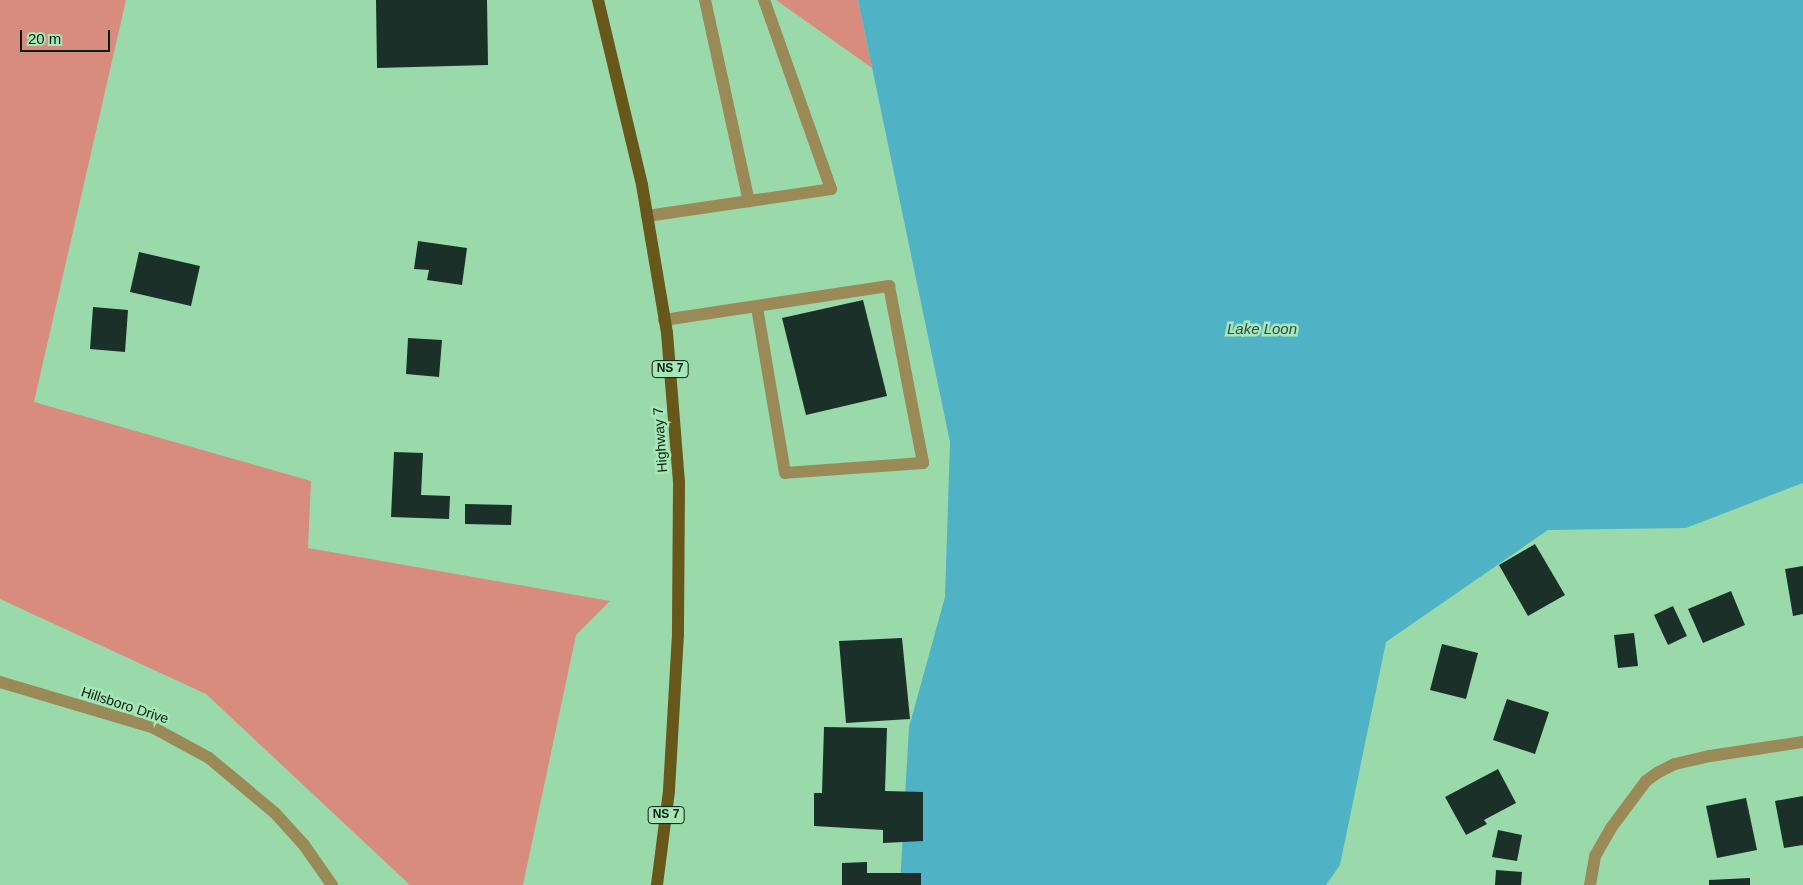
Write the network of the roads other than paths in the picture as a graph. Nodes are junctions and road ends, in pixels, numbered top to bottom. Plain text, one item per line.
1 (598, 0) edge
2 (705, 0) edge
3 (764, 0) edge
4 (749, 201) junction
5 (647, 216) junction
6 (757, 307) junction
7 (664, 320) junction
8 (0, 682) edge
9 (1803, 742) edge
10 (332, 885) edge
11 (657, 885) edge
12 (1590, 885) edge

1 - 5 main road, Highway 7 / NS 7
2 - 4 street
3 - 4 street
4 - 5 street
5 - 7 main road, Highway 7 / NS 7
6 - 6 street
6 - 7 street
7 - 11 main road, Highway 7 / NS 7
8 - 10 street, Hillsboro Drive
9 - 12 street

